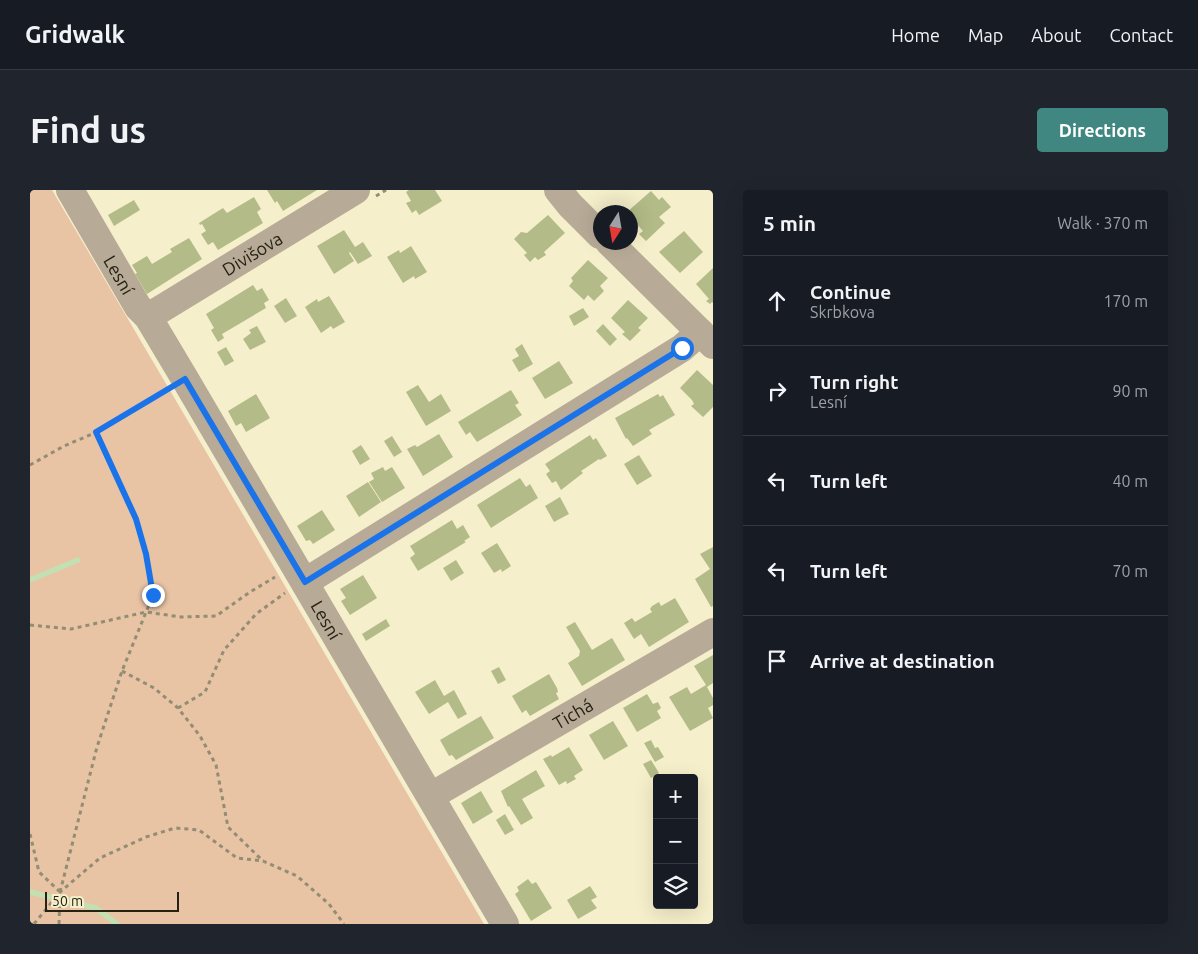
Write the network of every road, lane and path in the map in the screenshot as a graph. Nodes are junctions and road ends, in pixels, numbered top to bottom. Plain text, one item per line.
1 (70, 190) edge
2 (356, 190) edge
3 (558, 190) edge
4 (593, 228) edge
5 (617, 250) edge
6 (148, 317) junction
7 (707, 339) edge
8 (185, 379) junction
9 (96, 432) junction
10 (30, 465) edge
11 (279, 575) dead end
12 (297, 587) junction
13 (146, 612) junction
14 (30, 625) edge
15 (713, 632) edge
16 (122, 671) junction
17 (178, 708) junction
18 (432, 796) junction
19 (30, 834) edge
20 (263, 861) junction
21 (60, 892) junction
22 (34, 924) edge
23 (59, 924) edge
24 (344, 924) edge
25 (505, 924) edge

1 - 6 street, Lesní
2 - 6 street, Divišova
3 - 4 street
5 - 7 street
6 - 8 street, Lesní
7 - 12 street
8 - 9 path
8 - 12 street, Lesní
9 - 10 path
9 - 13 path
11 - 13 path
12 - 17 path
12 - 18 street, Lesní
13 - 14 path
13 - 16 path
15 - 18 street, Tichá
16 - 17 path
16 - 21 path
17 - 20 path
18 - 25 street, Lesní
19 - 21 path
20 - 21 path
20 - 24 path
21 - 22 path
21 - 23 path

